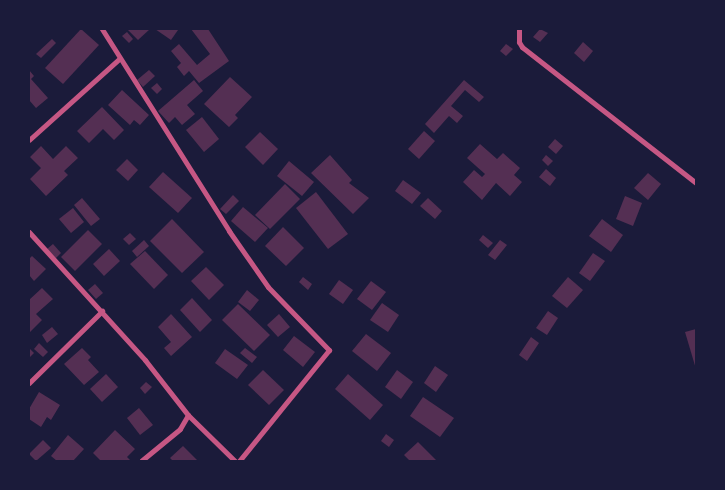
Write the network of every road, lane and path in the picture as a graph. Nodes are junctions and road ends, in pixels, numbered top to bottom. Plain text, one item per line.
1 (102, 29) edge
2 (519, 29) edge
3 (120, 58) junction
4 (29, 140) edge
5 (696, 183) edge
6 (29, 232) edge
7 (102, 311) junction
8 (29, 383) edge
9 (188, 415) junction
10 (141, 461) edge
11 (235, 461) edge
12 (239, 461) edge

1 - 3 street
2 - 5 street
3 - 4 street
3 - 12 street
6 - 7 street
7 - 8 street
7 - 9 street
9 - 10 street
9 - 11 street

